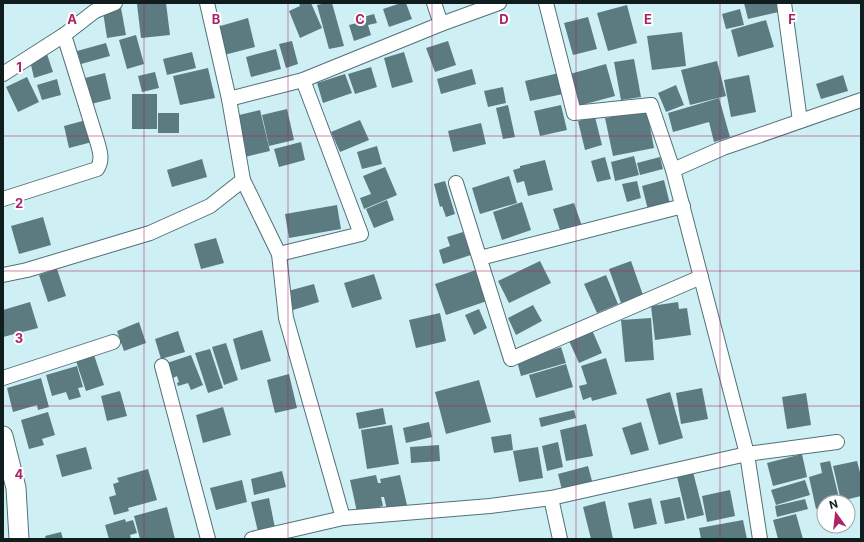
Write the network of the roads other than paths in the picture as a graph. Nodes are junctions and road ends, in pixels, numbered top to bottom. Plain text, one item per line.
1 (114, 3) edge
2 (207, 3) edge
3 (434, 3) edge
4 (499, 3) edge
5 (546, 3) edge
6 (784, 3) edge
7 (441, 24) junction
8 (64, 35) junction
9 (3, 74) edge
10 (303, 80) junction
11 (230, 99) junction
12 (861, 100) edge
13 (800, 121) junction
14 (673, 170) junction
15 (243, 180) junction
16 (456, 184) dead end
17 (3, 199) edge
18 (683, 206) junction
19 (279, 254) junction
20 (480, 258) junction
21 (3, 275) edge
22 (701, 277) junction
23 (113, 342) dead end
24 (162, 366) dead end
25 (3, 378) edge
26 (3, 436) edge
27 (837, 442) dead end
28 (747, 454) junction
29 (551, 498) junction
30 (343, 518) junction
31 (19, 539) edge
32 (208, 539) edge
33 (252, 539) edge
34 (560, 539) edge
35 (760, 539) edge

1 - 8 street
2 - 11 street
3 - 7 street
4 - 7 street
5 - 14 street
6 - 13 street
7 - 10 street
8 - 9 street
8 - 17 street
10 - 11 street
10 - 19 street
11 - 15 street
12 - 13 street
13 - 14 street
14 - 18 street
15 - 19 street
15 - 21 street
16 - 20 street
18 - 20 street
18 - 22 street
19 - 30 street
20 - 22 street
22 - 28 street
23 - 25 street
24 - 32 street
26 - 31 street
27 - 28 street
28 - 29 street
28 - 35 street
29 - 30 street
29 - 34 street
30 - 33 street

